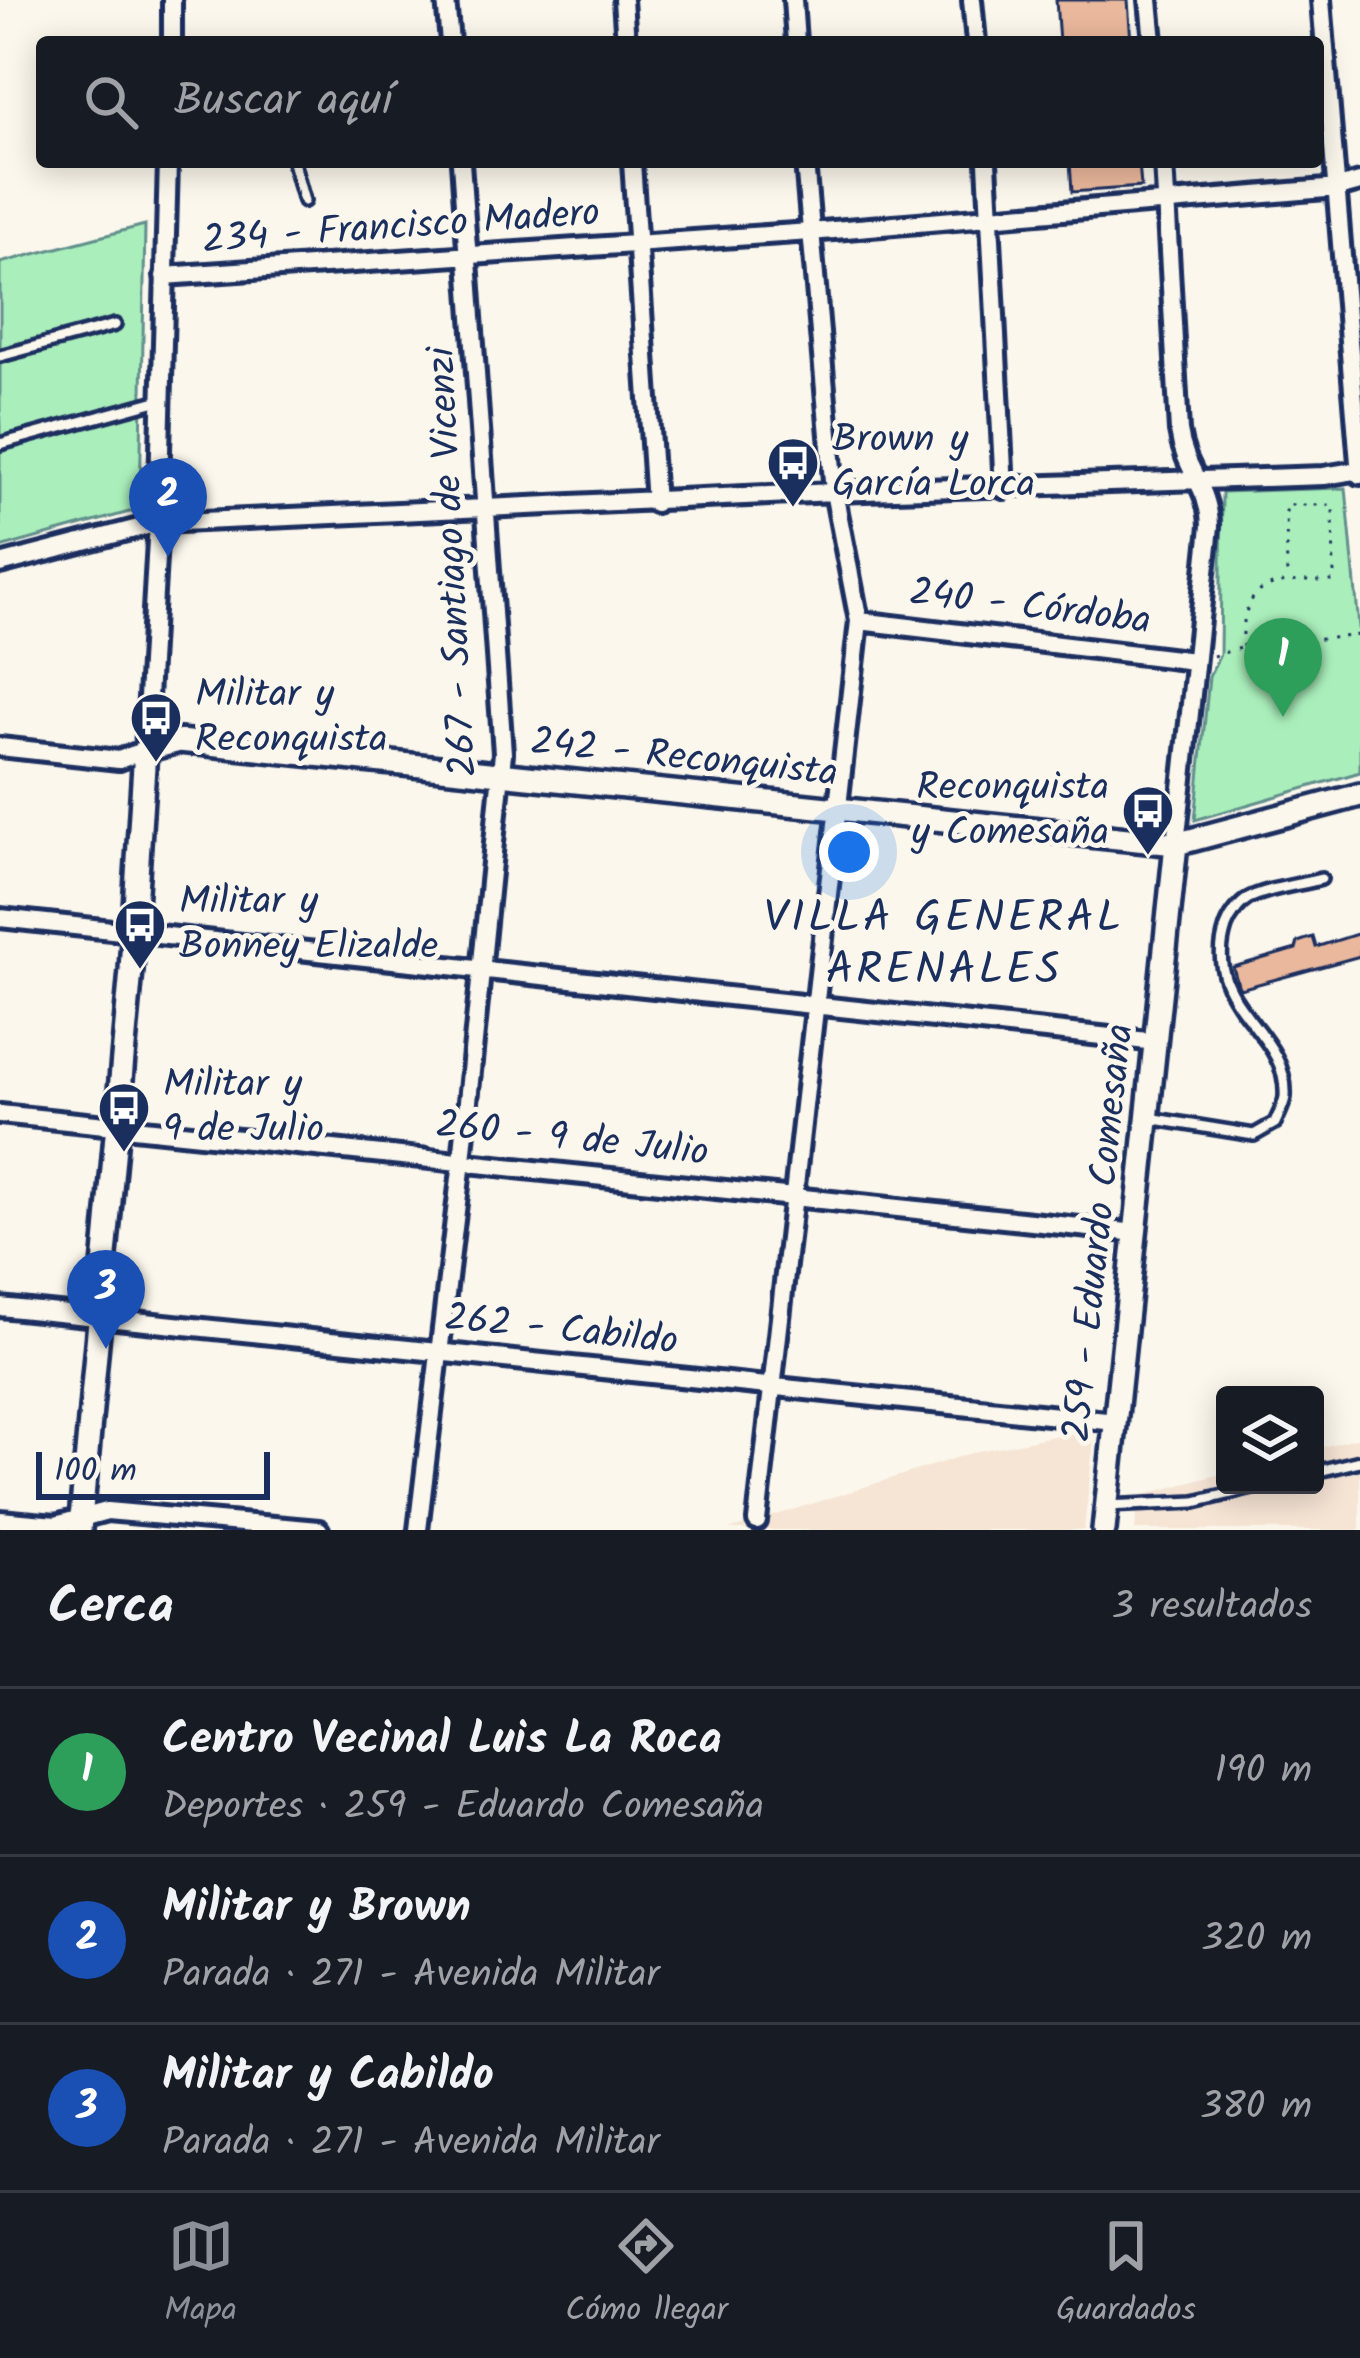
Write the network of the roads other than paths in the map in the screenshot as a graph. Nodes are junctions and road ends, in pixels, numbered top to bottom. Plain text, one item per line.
1 (172, 0) edge
2 (446, 0) edge
3 (623, 0) edge
4 (793, 0) edge
5 (972, 0) edge
6 (1149, 0) edge
7 (1321, 0) edge
8 (172, 36) edge
9 (449, 36) edge
10 (626, 36) edge
11 (796, 36) edge
12 (975, 36) edge
13 (1152, 36) edge
14 (169, 168) edge
15 (295, 168) edge
16 (462, 168) edge
17 (632, 168) edge
18 (805, 168) edge
19 (988, 168) edge
20 (1165, 168) edge
21 (1360, 182) edge
22 (1338, 188) junction
23 (304, 201) dead end
24 (1168, 202) junction
25 (992, 215) junction
26 (810, 232) junction
27 (637, 244) junction
28 (470, 257) junction
29 (164, 276) junction
30 (115, 325) dead end
31 (0, 356) edge
32 (160, 400) junction
33 (0, 444) edge
34 (1360, 472) edge
35 (1198, 481) junction
36 (1004, 489) junction
37 (833, 492) junction
38 (655, 503) junction
39 (484, 507) junction
40 (158, 523) junction
41 (0, 564) edge
42 (859, 621) junction
43 (1194, 661) junction
44 (0, 747) edge
45 (146, 750) junction
46 (502, 777) junction
47 (1360, 795) edge
48 (838, 812) junction
49 (1176, 844) junction
50 (1321, 879) dead end
51 (0, 918) edge
52 (134, 932) junction
53 (483, 969) junction
54 (817, 1005) junction
55 (1157, 1042) junction
56 (0, 1114) edge
57 (1149, 1118) junction
58 (116, 1126) junction
59 (462, 1161) junction
60 (794, 1198) junction
61 (1138, 1232) junction
62 (0, 1307) edge
63 (99, 1319) junction
64 (439, 1352) junction
65 (773, 1385) junction
66 (1116, 1422) junction
67 (1360, 1461) edge
68 (1324, 1470) edge
69 (1228, 1494) edge
70 (1106, 1506) junction
71 (0, 1520) edge
72 (757, 1521) dead end
73 (80, 1524) edge
74 (319, 1530) edge
75 (418, 1530) edge
76 (1104, 1530) edge

1 - 8 street
2 - 9 street
3 - 10 street
4 - 11 street
5 - 12 street
6 - 13 street
7 - 22 street
14 - 29 street
15 - 23 lane
16 - 28 street, 267 - Santiago de Vicenzi
17 - 27 street
18 - 26 street
19 - 25 street
20 - 24 street, 259 - Eduardo Comesaña
21 - 22 street, 234 - Francisco Madero
22 - 24 street, 234 - Francisco Madero
22 - 34 street
24 - 25 street, 234 - Francisco Madero
24 - 35 street, 259 - Eduardo Comesaña
25 - 26 street, 234 - Francisco Madero
25 - 36 street
26 - 27 street, 234 - Francisco Madero
26 - 37 street
27 - 28 street, 234 - Francisco Madero
27 - 38 street
28 - 29 street, 234 - Francisco Madero
28 - 39 street, 267 - Santiago de Vicenzi
29 - 32 street
30 - 31 lane
32 - 33 lane
32 - 40 street
34 - 35 street
35 - 36 street
35 - 43 street, 259 - Eduardo Comesaña
36 - 37 street
37 - 38 street
37 - 42 street
38 - 39 street
39 - 40 street
39 - 46 street, 267 - Santiago de Vicenzi
40 - 41 street
40 - 45 street
42 - 43 street, 240 - Córdoba
42 - 48 street
43 - 49 street, 259 - Eduardo Comesaña
44 - 45 street, 242 - Reconquista
45 - 46 street, 242 - Reconquista
45 - 52 street
46 - 48 street, 242 - Reconquista
46 - 53 street, 267 - Santiago de Vicenzi
47 - 49 street, 242 - Reconquista
48 - 49 street, 242 - Reconquista
48 - 54 street
49 - 55 street, 259 - Eduardo Comesaña
50 - 57 lane
51 - 52 street
52 - 53 street
52 - 58 street
53 - 54 street
53 - 59 street, 267 - Santiago de Vicenzi
54 - 55 street
54 - 60 street
55 - 57 street, 259 - Eduardo Comesaña
56 - 58 street, 260 - 9 de Julio
57 - 61 street, 259 - Eduardo Comesaña
58 - 59 street, 260 - 9 de Julio
58 - 63 street
59 - 60 street, 260 - 9 de Julio
59 - 64 street, 267 - Santiago de Vicenzi
60 - 61 street, 260 - 9 de Julio
60 - 65 street
61 - 66 street, 259 - Eduardo Comesaña
62 - 63 street, 262 - Cabildo
63 - 64 street, 262 - Cabildo
63 - 73 street
64 - 65 street, 262 - Cabildo
64 - 75 street, 267 - Santiago de Vicenzi
65 - 66 street, 262 - Cabildo
65 - 72 street
66 - 70 street, 259 - Eduardo Comesaña
67 - 68 lane
69 - 70 lane
70 - 76 street, 259 - Eduardo Comesaña
71 - 73 street
73 - 74 street

